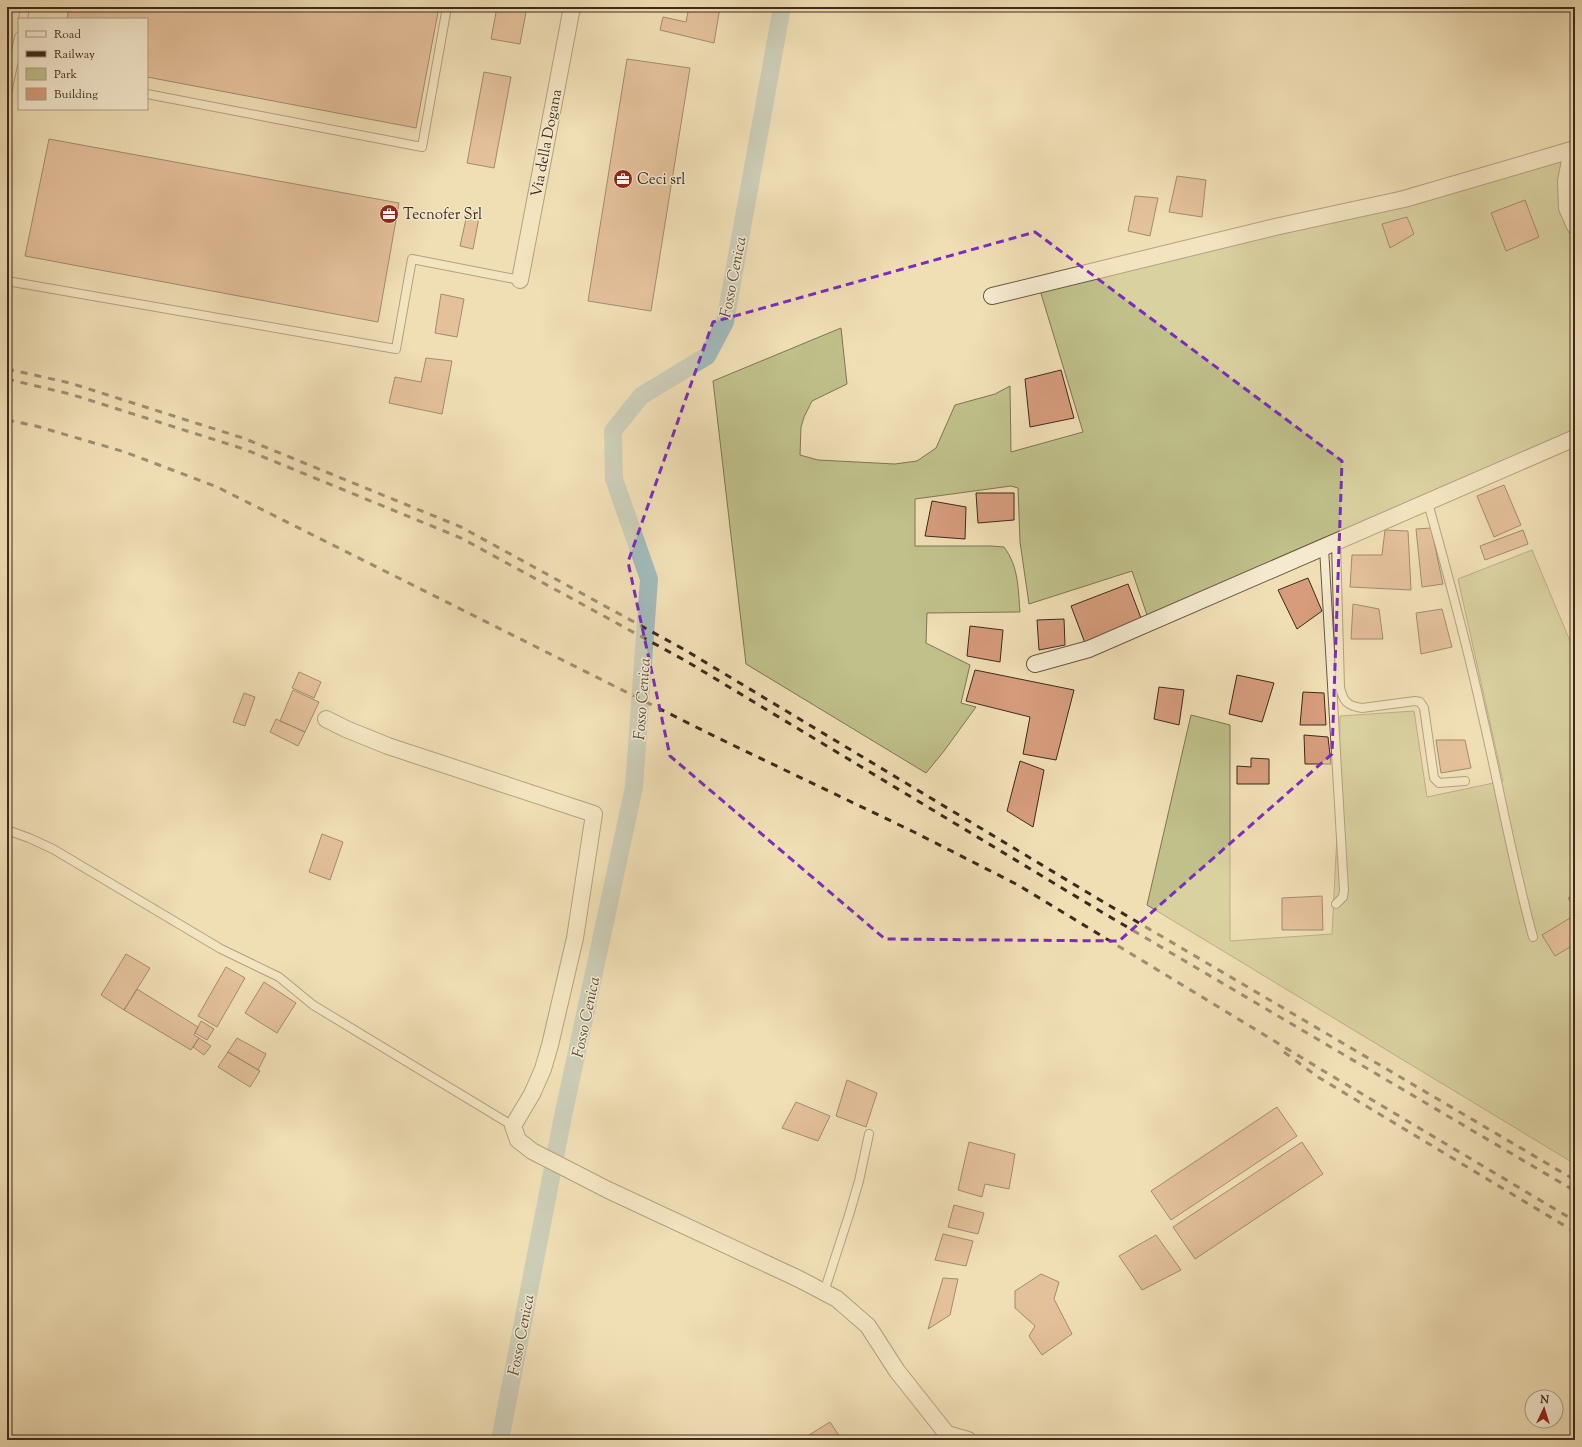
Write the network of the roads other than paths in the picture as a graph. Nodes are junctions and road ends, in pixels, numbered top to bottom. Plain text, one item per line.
1 (25, 7) edge
2 (448, 7) edge
3 (572, 7) edge
4 (23, 18) edge
5 (18, 47) edge
6 (16, 69) edge
7 (7, 94) edge
8 (148, 94) edge
9 (1573, 150) edge
10 (1575, 226) edge
11 (520, 280) joint
12 (7, 282) edge
13 (992, 296) dead end
14 (1575, 438) edge
15 (1428, 503) junction
16 (1330, 545) junction
17 (1035, 664) dead end
18 (326, 719) dead end
19 (1465, 781) dead end
20 (7, 830) edge
21 (1336, 904) dead end
22 (1533, 936) dead end
23 (513, 1126) junction
24 (868, 1134) dead end
25 (824, 1292) junction
26 (957, 1439) edge

1 - 4 lane
2 - 8 lane
3 - 11 street, Via della Dogana
5 - 6 lane
6 - 7 lane
9 - 10 street
9 - 13 street
11 - 12 lane
14 - 15 street
15 - 16 street
15 - 22 lane
16 - 17 street
16 - 19 lane
16 - 21 lane
18 - 23 street
20 - 23 lane
23 - 25 street
24 - 25 lane
25 - 26 street

